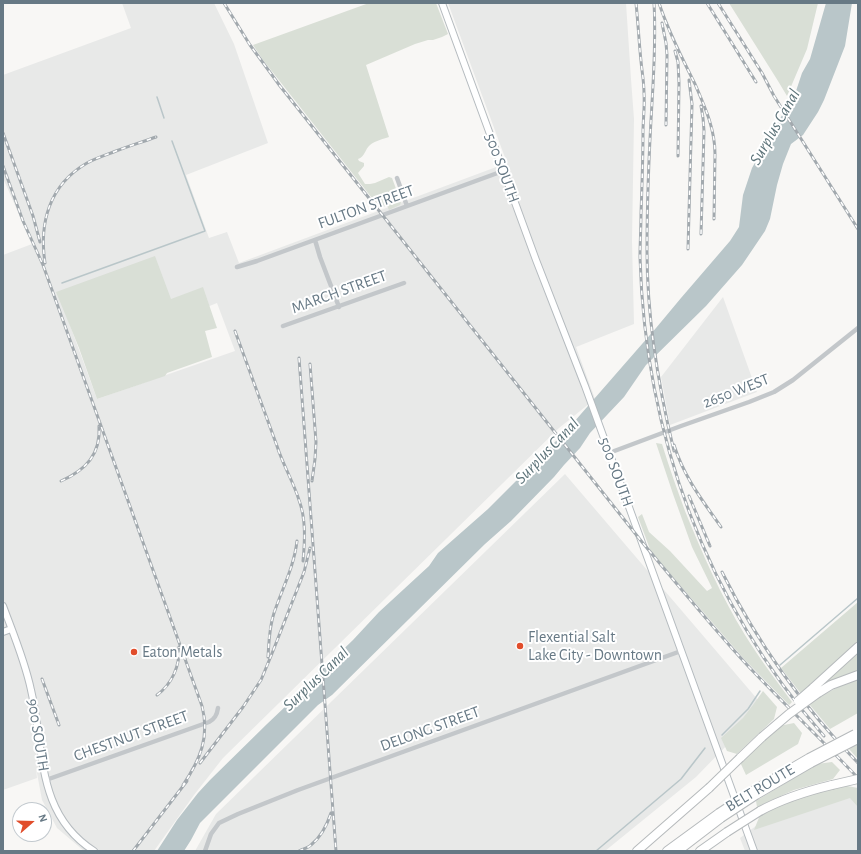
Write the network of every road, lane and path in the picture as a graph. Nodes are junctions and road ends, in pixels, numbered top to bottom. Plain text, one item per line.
1 (442, 3) edge
2 (503, 171) junction
3 (397, 178) dead end
4 (407, 206) junction
5 (315, 240) junction
6 (237, 267) dead end
7 (404, 283) dead end
8 (339, 307) junction
9 (283, 326) dead end
10 (858, 328) edge
11 (609, 453) junction
12 (3, 606) edge
13 (11, 628) junction
14 (3, 632) edge
15 (858, 647) edge
16 (681, 651) junction
17 (858, 675) edge
18 (815, 690) junction
19 (218, 708) dead end
20 (857, 737) edge
21 (858, 779) edge
22 (46, 780) junction
23 (720, 815) junction
24 (94, 851) edge
25 (205, 851) edge
26 (638, 851) edge
27 (667, 851) edge
28 (678, 851) edge
29 (700, 851) edge
30 (754, 851) edge

1 - 2 street, 500 SOUTH
2 - 4 street, FULTON STREET
2 - 11 street, 500 SOUTH
3 - 4 street
4 - 5 street, FULTON STREET
5 - 6 street, FULTON STREET
5 - 8 street
7 - 8 street, MARCH STREET
8 - 9 street, MARCH STREET
10 - 11 street, 2650 WEST
11 - 16 street, 500 SOUTH
12 - 13 street, 900 SOUTH
13 - 14 street
13 - 22 street, 900 SOUTH
15 - 18 highway
16 - 25 street, DELONG STREET
16 - 30 street, 500 SOUTH
17 - 18 highway
18 - 26 highway, bridge
19 - 22 street, CHESTNUT STREET
20 - 23 highway, BELT ROUTE, bridge
21 - 29 highway, bridge
22 - 24 street, 900 SOUTH
23 - 27 highway, BELT ROUTE
23 - 28 highway, BELT ROUTE

